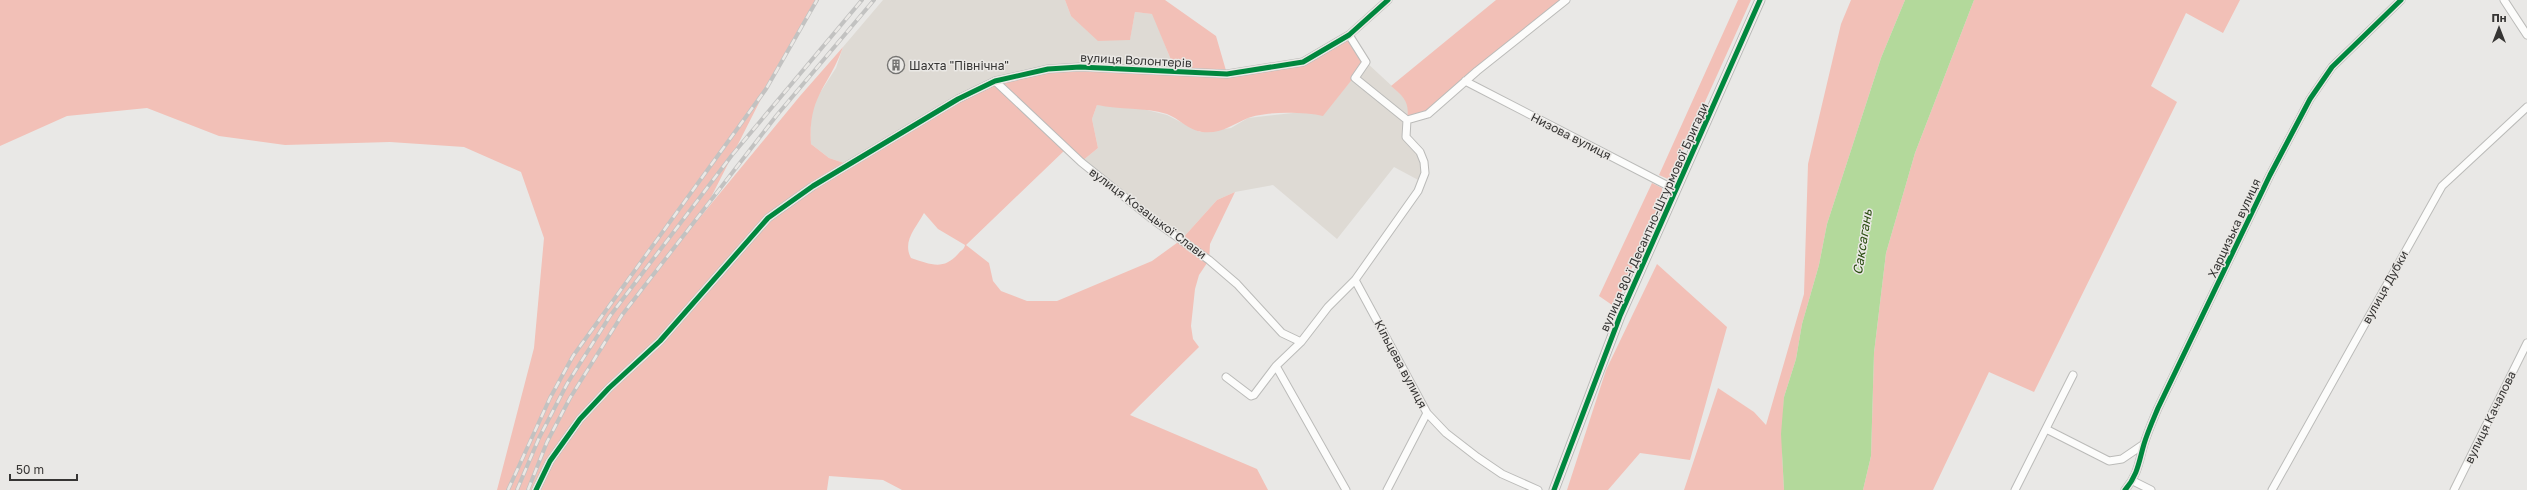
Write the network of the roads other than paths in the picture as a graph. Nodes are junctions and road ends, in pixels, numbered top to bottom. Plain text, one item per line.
1 (1388, 0) edge
2 (1566, 0) edge
3 (1760, 0) edge
4 (2401, 0) edge
5 (2504, 0) edge
6 (1349, 35) junction
7 (2527, 35) edge
8 (995, 81) junction
9 (1465, 82) junction
10 (2527, 107) edge
11 (1406, 120) junction
12 (1676, 190) junction
13 (1355, 280) junction
14 (1301, 342) junction
15 (2527, 344) edge
16 (1276, 366) junction
17 (2073, 375) dead end
18 (1226, 377) dead end
19 (1427, 413) junction
20 (2046, 429) junction
21 (2144, 444) junction
22 (2133, 481) junction
23 (536, 490) edge
24 (1346, 490) edge
25 (1387, 490) edge
26 (1538, 490) edge
27 (1554, 490) edge
28 (2015, 490) edge
29 (2125, 490) edge
30 (2151, 490) edge
31 (2272, 490) edge
32 (2454, 490) edge

1 - 6 street, вулиця Волонтерів
2 - 9 street
3 - 12 street, вулиця 80-ї Десантно-Штурмової Бригади
4 - 21 street, Харцизька вулиця
5 - 7 street
6 - 8 street, вулиця Волонтерів
6 - 11 street
8 - 14 street, вулиця Козацької Слави
8 - 23 street, вулиця Волонтерів
9 - 11 street
9 - 12 street, Низова вулиця
10 - 31 street, вулиця Дубки
11 - 13 street
12 - 27 street, вулиця 80-ї Десантно-Штурмової Бригади
13 - 14 street
13 - 19 street, Кільцева вулиця
14 - 16 street
15 - 32 street, вулиця Качалова
16 - 18 street
16 - 24 street
17 - 20 street
19 - 25 street
19 - 26 street, Кільцева вулиця
20 - 21 street
20 - 28 street
21 - 22 street, Харцизька вулиця
22 - 29 street, Харцизька вулиця
22 - 30 street

